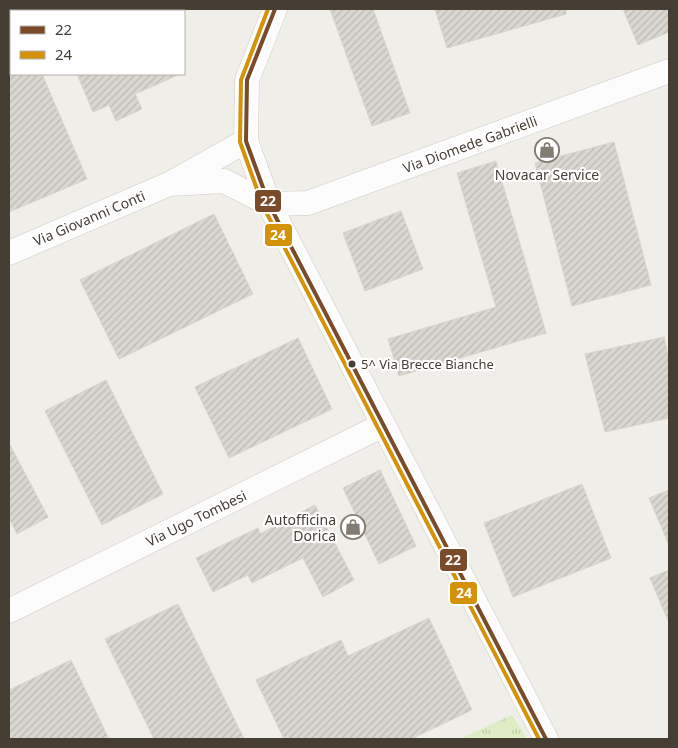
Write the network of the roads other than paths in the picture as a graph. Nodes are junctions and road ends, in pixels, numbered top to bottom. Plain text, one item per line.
1 (275, 9) edge
2 (669, 71) edge
3 (246, 142) junction
4 (169, 184) junction
5 (268, 204) junction
6 (9, 253) edge
7 (383, 425) junction
8 (9, 611) edge
9 (546, 739) edge

1 - 3 street
2 - 5 street, Via Diomede Gabrielli
3 - 4 street, Via Giovanni Conti
3 - 5 street
4 - 5 street, Via Giovanni Conti
4 - 6 street, Via Giovanni Conti
5 - 7 street
7 - 8 street, Via Ugo Tombesi
7 - 9 street

